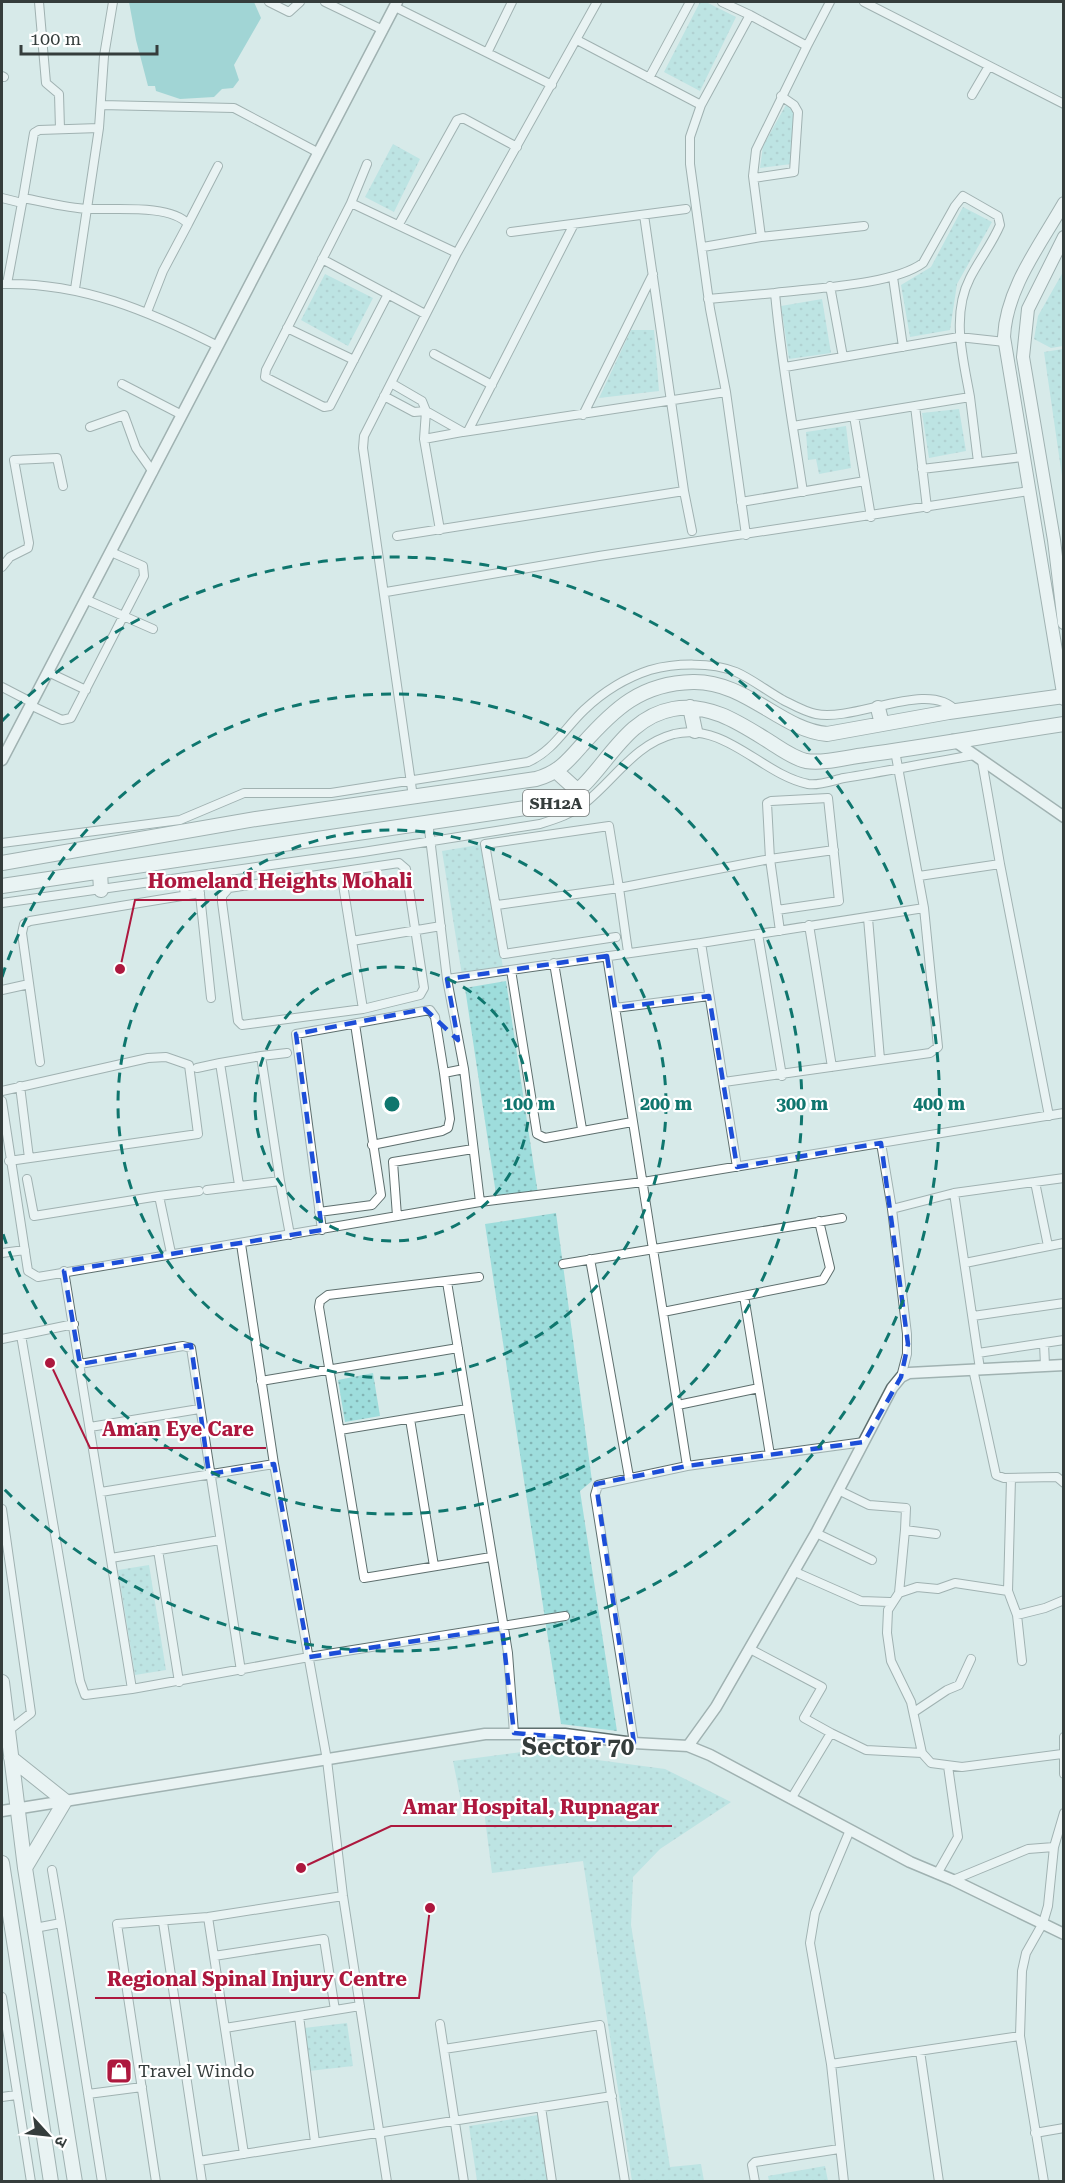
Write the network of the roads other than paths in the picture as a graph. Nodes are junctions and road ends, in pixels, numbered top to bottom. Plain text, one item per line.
1 (39, 2) edge
2 (112, 2) edge
3 (269, 2) edge
4 (300, 2) edge
5 (326, 2) edge
6 (512, 2) edge
7 (597, 2) edge
8 (690, 2) edge
9 (722, 2) edge
10 (830, 2) edge
11 (864, 2) edge
12 (396, 4) edge
13 (750, 15) junction
14 (383, 30) junction
15 (577, 40) junction
16 (807, 46) junction
17 (488, 51) junction
18 (989, 66) junction
19 (649, 78) junction
20 (552, 85) junction
21 (972, 95) dead end
22 (781, 96) junction
23 (1064, 104) edge
24 (100, 105) junction
25 (701, 105) junction
26 (99, 128) junction
27 (60, 129) junction
28 (517, 147) junction
29 (319, 153) junction
30 (367, 164) dead end
31 (218, 166) dead end
32 (754, 178) junction
33 (2, 198) edge
34 (23, 201) junction
35 (351, 203) junction
36 (1064, 203) edge
37 (88, 209) junction
38 (686, 209) dead end
39 (644, 215) junction
40 (188, 224) junction
41 (399, 224) junction
42 (574, 224) junction
43 (864, 226) dead end
44 (511, 232) dead end
45 (761, 237) junction
46 (1064, 237) edge
47 (703, 247) junction
48 (457, 253) junction
49 (322, 259) junction
50 (653, 274) junction
51 (892, 277) junction
52 (4, 284) edge
53 (830, 286) junction
54 (75, 289) junction
55 (775, 293) junction
56 (388, 294) junction
57 (708, 299) junction
58 (147, 312) junction
59 (425, 314) junction
60 (287, 328) junction
61 (959, 337) junction
62 (1005, 342) junction
63 (218, 346) junction
64 (903, 347) junction
65 (434, 354) dead end
66 (843, 357) junction
67 (354, 360) junction
68 (785, 367) junction
69 (391, 383) junction
70 (122, 384) dead end
71 (492, 385) junction
72 (726, 392) junction
73 (384, 396) junction
74 (970, 397) junction
75 (672, 400) junction
76 (915, 406) junction
77 (426, 411) junction
78 (182, 415) junction
79 (583, 415) junction
80 (854, 416) junction
81 (793, 426) junction
82 (90, 428) dead end
83 (466, 432) junction
84 (424, 439) junction
85 (1023, 457) junction
86 (978, 462) junction
87 (922, 469) junction
88 (153, 472) junction
89 (865, 481) junction
90 (63, 486) dead end
91 (684, 491) junction
92 (1029, 491) junction
93 (803, 492) junction
94 (741, 502) junction
95 (927, 508) junction
96 (871, 517) junction
97 (440, 530) junction
98 (692, 531) dead end
99 (746, 535) junction
100 (397, 537) dead end
101 (111, 552) junction
102 (2, 567) edge
103 (1061, 578) edge
104 (386, 592) junction
105 (87, 600) junction
106 (122, 616) junction
107 (1064, 623) edge
108 (153, 629) dead end
109 (48, 672) junction
110 (2, 687) edge
111 (86, 690) junction
112 (1063, 697) edge
113 (31, 704) junction
114 (690, 707) junction
115 (878, 708) junction
116 (956, 711) junction
117 (882, 724) junction
118 (1064, 724) edge
119 (695, 732) junction
120 (953, 740) junction
121 (895, 751) junction
122 (979, 758) junction
123 (2, 760) edge
124 (899, 770) junction
125 (557, 772) junction
126 (411, 780) junction
127 (578, 791) junction
128 (413, 796) junction
129 (1064, 817) edge
130 (428, 821) junction
131 (432, 841) junction
132 (2, 843) edge
133 (834, 850) junction
134 (771, 859) junction
135 (2, 863) edge
136 (1000, 864) junction
137 (100, 872) junction
138 (341, 872) junction
139 (198, 876) junction
140 (919, 876) junction
141 (183, 878) junction
142 (2, 886) edge
143 (620, 888) junction
144 (101, 890) junction
145 (200, 893) junction
146 (186, 896) junction
147 (2, 903) edge
148 (497, 905) junction
149 (924, 908) junction
150 (777, 910) junction
151 (868, 918) junction
152 (809, 925) junction
153 (441, 926) junction
154 (414, 929) junction
155 (780, 931) junction
156 (759, 934) junction
157 (616, 937) dead end
158 (352, 941) junction
159 (701, 944) junction
160 (628, 952) junction
161 (607, 956) junction
162 (554, 963) junction
163 (511, 970) junction
164 (447, 979) junction
165 (29, 984) junction
166 (2, 990) edge
167 (709, 996) junction
168 (211, 998) dead end
169 (615, 1008) junction
170 (363, 1009) junction
171 (355, 1024) junction
172 (287, 1053) dead end
173 (261, 1056) junction
174 (879, 1059) junction
175 (40, 1062) dead end
176 (220, 1063) junction
177 (832, 1067) junction
178 (197, 1068) dead end
179 (464, 1069) junction
180 (444, 1073) junction
181 (782, 1076) junction
182 (724, 1082) junction
183 (17, 1087) junction
184 (2, 1091) edge
185 (2, 1101) edge
186 (1064, 1113) edge
187 (1049, 1116) junction
188 (632, 1122) junction
189 (582, 1129) junction
190 (881, 1143) junction
191 (372, 1145) junction
192 (473, 1149) junction
193 (26, 1159) junction
194 (9, 1161) junction
195 (737, 1167) junction
196 (1064, 1178) edge
197 (27, 1179) dead end
198 (280, 1180) junction
199 (643, 1182) junction
200 (1035, 1182) junction
201 (239, 1185) junction
202 (954, 1193) junction
203 (159, 1196) junction
204 (480, 1202) junction
205 (892, 1209) junction
206 (319, 1212) junction
207 (398, 1216) junction
208 (842, 1218) dead end
209 (819, 1221) junction
210 (322, 1230) junction
211 (290, 1235) junction
212 (1064, 1243) edge
213 (241, 1244) junction
214 (1048, 1246) junction
215 (653, 1249) junction
216 (25, 1250) junction
217 (2, 1253) edge
218 (171, 1253) junction
219 (590, 1259) junction
220 (964, 1263) junction
221 (563, 1264) dead end
222 (64, 1271) junction
223 (479, 1277) dead end
224 (447, 1282) junction
225 (744, 1296) junction
226 (1064, 1303) edge
227 (663, 1312) junction
228 (973, 1316) junction
229 (74, 1324) junction
230 (21, 1335) junction
231 (2, 1339) edge
232 (1064, 1340) edge
233 (1044, 1343) junction
234 (458, 1348) junction
235 (978, 1353) junction
236 (80, 1364) junction
237 (1064, 1365) edge
238 (1046, 1366) junction
239 (330, 1369) junction
240 (977, 1369) junction
241 (901, 1377) junction
242 (261, 1381) junction
243 (759, 1388) junction
244 (678, 1405) junction
245 (199, 1409) junction
246 (467, 1409) junction
247 (410, 1419) junction
248 (90, 1427) junction
249 (340, 1430) junction
250 (864, 1442) junction
251 (770, 1455) junction
252 (274, 1464) junction
253 (687, 1466) junction
254 (209, 1474) junction
255 (628, 1477) junction
256 (1011, 1478) junction
257 (1064, 1483) edge
258 (838, 1490) junction
259 (100, 1492) junction
260 (2, 1509) edge
261 (905, 1530) junction
262 (816, 1533) junction
263 (936, 1534) dead end
264 (220, 1540) junction
265 (158, 1550) junction
266 (491, 1557) junction
267 (111, 1558) junction
268 (872, 1560) dead end
269 (434, 1566) junction
270 (793, 1571) junction
271 (1008, 1590) junction
272 (900, 1593) junction
273 (1064, 1600) edge
274 (890, 1602) junction
275 (1017, 1615) junction
276 (565, 1616) dead end
277 (502, 1628) junction
278 (750, 1649) junction
279 (309, 1657) junction
280 (970, 1659) dead end
281 (1022, 1661) dead end
282 (241, 1671) junction
283 (2, 1682) edge
284 (179, 1682) junction
285 (132, 1689) junction
286 (914, 1712) junction
287 (8, 1731) junction
288 (831, 1732) junction
289 (514, 1733) junction
290 (1064, 1737) edge
291 (634, 1743) junction
292 (688, 1746) junction
293 (922, 1753) junction
294 (1062, 1754) edge
295 (11, 1758) junction
296 (327, 1760) junction
297 (948, 1766) junction
298 (1063, 1772) edge
299 (791, 1799) junction
300 (65, 1801) junction
301 (17, 1809) junction
302 (2, 1811) edge
303 (1064, 1814) edge
304 (1061, 1829) edge
305 (850, 1830) junction
306 (1054, 1847) junction
307 (2, 1863) edge
308 (25, 1868) junction
309 (52, 1870) dead end
310 (937, 1874) junction
311 (953, 1880) junction
312 (344, 1896) junction
313 (208, 1917) junction
314 (163, 1922) junction
315 (61, 1923) junction
316 (1043, 1923) junction
317 (35, 1928) junction
318 (1064, 1934) edge
319 (214, 1956) junction
320 (2, 1997) edge
321 (360, 2006) junction
322 (335, 2010) junction
323 (298, 2016) junction
324 (440, 2024) dead end
325 (225, 2028) junction
326 (1020, 2036) junction
327 (444, 2049) junction
328 (920, 2051) junction
329 (831, 2064) junction
330 (142, 2087) junction
331 (88, 2094) junction
332 (16, 2095) junction
333 (612, 2096) junction
334 (2, 2097) edge
335 (541, 2107) junction
336 (455, 2120) junction
337 (1064, 2128) edge
338 (379, 2132) junction
339 (1035, 2133) junction
340 (315, 2142) junction
341 (840, 2149) junction
342 (244, 2154) junction
343 (199, 2161) junction
344 (31, 2181) edge
345 (51, 2181) edge
346 (75, 2181) edge
347 (102, 2181) edge
348 (156, 2181) edge
349 (202, 2181) edge
350 (387, 2181) edge
351 (464, 2181) edge
352 (552, 2181) edge
353 (625, 2181) edge
354 (755, 2181) edge
355 (844, 2181) edge
356 (939, 2181) edge
357 (1044, 2181) edge

1 - 27 street
2 - 24 street
3 - 4 street
5 - 14 street
6 - 17 street
7 - 15 street
8 - 19 street
9 - 13 street
10 - 16 street
11 - 18 street
12 - 14 street
12 - 17 street
13 - 16 street
13 - 25 street
14 - 29 street
15 - 19 street
15 - 20 street
16 - 22 street
17 - 20 street
18 - 21 street
18 - 23 street
19 - 25 street
20 - 28 street
22 - 32 street
22 - 32 street
24 - 26 street
24 - 29 street
25 - 47 street
26 - 27 street
26 - 37 street
27 - 34 street
28 - 41 street
28 - 48 street
29 - 63 street
30 - 35 street
31 - 40 street
32 - 45 street
33 - 34 street
34 - 37 street
34 - 52 street
35 - 41 street
35 - 49 street
36 - 62 main road
37 - 40 street
37 - 54 street
38 - 39 street
39 - 42 street
39 - 50 street
40 - 58 street
41 - 48 street
42 - 44 street
42 - 71 street
43 - 45 street
45 - 47 street
46 - 103 main road
47 - 57 street
48 - 59 street
49 - 56 street
49 - 60 street
50 - 75 street
50 - 79 street
51 - 53 street
51 - 61 street
51 - 64 street
52 - 54 street
53 - 55 street
53 - 66 street
54 - 58 street
55 - 57 street
55 - 68 street
56 - 59 street
56 - 67 street
57 - 72 street
58 - 63 street
59 - 69 street
60 - 67 street
60 - 67 street
61 - 62 street
61 - 64 street
61 - 74 street
62 - 85 main road
63 - 78 street
64 - 66 street
65 - 71 street
66 - 68 street
68 - 81 street
69 - 73 street
69 - 77 street
70 - 78 street
71 - 83 street
72 - 75 street
72 - 94 street
73 - 77 street
73 - 104 street
74 - 76 street
74 - 86 street
75 - 79 street
75 - 91 street
76 - 80 street
76 - 87 street
77 - 83 street
77 - 84 street
78 - 88 street
79 - 83 street
80 - 81 street
80 - 89 street
81 - 93 street
82 - 88 street
83 - 84 street
84 - 97 street
85 - 86 street
85 - 92 main road
86 - 87 street
87 - 95 street
88 - 101 street
89 - 93 street
89 - 96 street
90 - 102 street
91 - 97 street
91 - 98 street
92 - 95 street
92 - 112 main road
93 - 94 street
94 - 99 street
95 - 96 street
96 - 99 street
97 - 100 street
99 - 104 street
101 - 105 street
101 - 106 street
103 - 107 main road
104 - 126 street
105 - 106 street
105 - 109 street
106 - 108 street
106 - 111 street
109 - 111 street
109 - 113 street
110 - 113 street
111 - 113 street
112 - 116 main road, SH12A
113 - 123 street
114 - 119 main road
114 - 121 main road, SH12A
114 - 127 main road, SH12A
115 - 116 street
115 - 117 main road
115 - 126 street
116 - 117 main road, SH12A
117 - 125 main road, SH12A
118 - 120 main road, SH12A
119 - 124 street
119 - 131 street
120 - 121 main road, SH12A
120 - 122 street
121 - 124 street
122 - 124 street
122 - 129 street
122 - 136 street
124 - 140 street
125 - 127 main road
125 - 128 main road, SH12A
126 - 128 street
126 - 132 street
127 - 130 main road, SH12A
128 - 135 main road, SH12A
130 - 131 street
130 - 137 main road, SH12A
131 - 139 street
131 - 153 street
133 - 134 street
133 - 134 street
133 - 150 street
134 - 143 street
134 - 150 street
136 - 140 street
136 - 187 street
137 - 142 main road, SH12A
137 - 144 main road
138 - 154 street
138 - 158 street
138 - 170 street
139 - 141 street
139 - 145 street
140 - 149 street
141 - 144 street
141 - 146 street
143 - 148 street
143 - 148 street
143 - 160 street
144 - 147 street
145 - 146 street
145 - 168 street
146 - 165 street
148 - 157 street
149 - 151 street
149 - 174 street
150 - 155 street
151 - 152 street
151 - 174 street
152 - 155 street
152 - 177 street
153 - 154 street
153 - 164 street
154 - 158 street
154 - 170 street
155 - 156 street
156 - 159 street
156 - 181 street
158 - 170 street
159 - 160 street
159 - 167 street
160 - 161 street
161 - 162 street
161 - 169 street
162 - 163 street
162 - 189 street
163 - 164 street
163 - 189 street
164 - 179 street
165 - 166 street
165 - 175 street
167 - 169 street
167 - 182 street
169 - 188 street
171 - 180 street
171 - 191 street
171 - 206 street
172 - 173 street
173 - 176 street
173 - 198 street
174 - 177 street
176 - 178 street
176 - 201 street
177 - 181 street
179 - 180 street
179 - 192 street
180 - 191 street
181 - 182 street
182 - 195 street
183 - 184 street
183 - 193 street
183 - 193 street
185 - 194 street
186 - 187 street
187 - 190 street
188 - 189 street
188 - 199 street
190 - 195 street
190 - 205 street
191 - 206 street
192 - 204 street
192 - 207 street
193 - 194 street
194 - 216 street
195 - 199 street
196 - 200 street
197 - 203 street
198 - 201 street
198 - 211 street
199 - 204 street
199 - 215 street
200 - 202 street
200 - 214 street
201 - 203 street
202 - 205 street
202 - 220 street
203 - 218 street
204 - 207 street
205 - 241 street
206 - 210 street
207 - 210 street
208 - 209 street
209 - 215 street
209 - 225 street
210 - 211 street
211 - 213 street
212 - 214 street
213 - 218 street
213 - 242 street
214 - 220 street
215 - 219 street
215 - 227 street
216 - 217 street
216 - 222 street
218 - 222 street
219 - 221 street
219 - 255 street
220 - 228 street
222 - 229 street
223 - 224 street
224 - 234 street
224 - 239 street
225 - 227 street
225 - 243 street
226 - 228 street
227 - 244 street
228 - 235 street
229 - 230 street
229 - 236 street
230 - 231 street
230 - 285 street
232 - 233 street
233 - 235 street
233 - 238 street
234 - 239 street
234 - 246 street
235 - 240 street
236 - 245 street
236 - 248 street
237 - 238 street
238 - 240 street
239 - 242 street
239 - 249 street
240 - 241 street
240 - 256 street
241 - 250 street
242 - 252 street
243 - 244 street
243 - 251 street
244 - 253 street
245 - 248 street
245 - 254 street
246 - 247 street
246 - 266 street
247 - 249 street
247 - 269 street
248 - 259 street
249 - 269 street
250 - 251 street
250 - 258 street
251 - 253 street
252 - 254 street
252 - 279 street
253 - 255 street
254 - 259 street
254 - 264 street
255 - 291 street
256 - 257 street
256 - 271 street
258 - 261 street
258 - 262 street
259 - 267 street
260 - 287 street
261 - 263 street
261 - 272 street
262 - 268 street
262 - 270 street
264 - 265 street
264 - 282 street
265 - 267 street
265 - 284 street
266 - 269 street
266 - 277 street
267 - 285 street
270 - 274 street
270 - 278 street
271 - 272 street
271 - 275 street
272 - 274 street
273 - 275 street
274 - 286 street
275 - 281 street
276 - 277 street
277 - 279 street
277 - 289 street
278 - 288 street
278 - 292 street
279 - 282 street
279 - 296 street
280 - 286 street
282 - 284 street
283 - 287 main road
284 - 285 street
286 - 293 street
287 - 295 main road
288 - 293 street
288 - 299 street
289 - 291 street
289 - 296 street
290 - 294 street
291 - 292 street
292 - 299 street
293 - 297 street
294 - 297 street
294 - 298 street
295 - 300 main road
295 - 301 main road
296 - 300 street
296 - 312 street
297 - 310 street
299 - 305 street
300 - 301 street
300 - 308 main road
301 - 302 street
301 - 308 main road
303 - 304 street
304 - 306 street
305 - 310 street
305 - 329 street
306 - 311 street
306 - 316 street
307 - 345 main road
308 - 317 main road
309 - 315 street
310 - 311 street
311 - 316 street
312 - 313 street
312 - 321 street
313 - 314 street
313 - 319 street
314 - 330 street
314 - 343 street
315 - 317 street
315 - 331 street
316 - 318 street
316 - 326 street
317 - 346 main road
319 - 322 street
319 - 325 street
320 - 332 street
321 - 322 street
321 - 338 street
322 - 323 street
323 - 325 street
323 - 340 street
324 - 327 street
325 - 342 street
326 - 328 street
326 - 339 street
327 - 333 street
327 - 336 street
328 - 329 street
328 - 356 street
329 - 341 street
330 - 331 street
330 - 348 street
331 - 347 street
332 - 334 street
332 - 344 street
333 - 335 street
333 - 353 street
335 - 336 street
335 - 352 street
336 - 338 street
336 - 351 street
337 - 339 street
338 - 340 street
338 - 350 street
339 - 357 street
340 - 342 street
341 - 354 street
341 - 355 street
342 - 343 street
343 - 349 street

